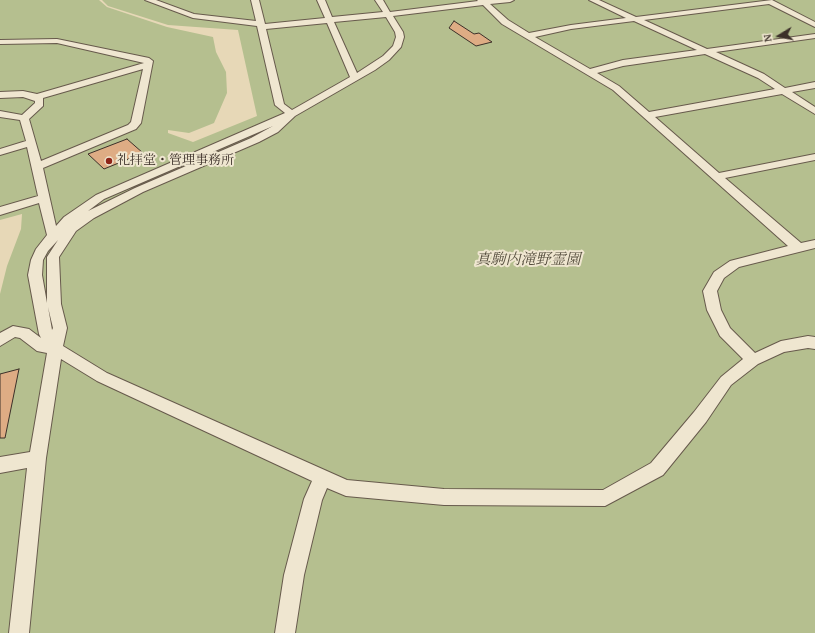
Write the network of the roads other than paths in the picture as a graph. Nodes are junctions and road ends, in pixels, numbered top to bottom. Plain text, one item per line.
1 (149, 0) edge
2 (255, 0) edge
3 (321, 0) edge
4 (379, 0) edge
5 (510, 0) edge
6 (593, 0) edge
7 (768, 1) edge
8 (482, 2) edge
9 (388, 14) junction
10 (329, 20) junction
11 (633, 20) junction
12 (262, 26) junction
13 (815, 26) edge
14 (527, 36) junction
15 (815, 36) edge
16 (0, 42) edge
17 (708, 51) junction
18 (148, 65) junction
19 (589, 72) junction
20 (355, 78) junction
21 (815, 85) edge
22 (784, 91) junction
23 (0, 95) edge
24 (37, 97) junction
25 (815, 111) edge
26 (0, 114) edge
27 (292, 114) junction
28 (649, 115) junction
29 (24, 118) junction
30 (31, 143) junction
31 (0, 152) edge
32 (815, 157) edge
33 (37, 167) junction
34 (718, 176) junction
35 (43, 198) junction
36 (0, 211) edge
37 (53, 235) junction
38 (66, 236) junction
39 (815, 244) edge
40 (798, 248) junction
41 (7, 329) edge
42 (0, 340) edge
43 (815, 343) edge
44 (55, 348) junction
45 (753, 360) junction
46 (37, 458) junction
47 (0, 465) edge
48 (323, 478) junction
49 (19, 633) edge
50 (285, 633) edge

1 - 12 lane
2 - 12 lane
3 - 10 lane
4 - 9 lane
5 - 8 lane
6 - 11 lane
7 - 11 lane
7 - 13 lane
8 - 9 lane
8 - 14 lane
9 - 10 lane
9 - 20 lane
10 - 12 lane
10 - 20 lane
11 - 14 lane
11 - 17 lane
12 - 27 lane
14 - 19 lane
15 - 17 lane
16 - 18 lane
17 - 19 lane
17 - 22 lane
18 - 24 lane
18 - 33 lane
19 - 28 lane
20 - 27 lane
21 - 22 lane
22 - 25 lane
22 - 28 lane
23 - 24 lane
24 - 29 lane
26 - 29 lane
27 - 37 lane
27 - 38 lane
28 - 34 lane
29 - 30 lane
30 - 31 lane
30 - 33 lane
32 - 34 lane
33 - 35 lane
34 - 40 lane
35 - 36 lane
35 - 37 lane
37 - 38 lane
37 - 44 lane
38 - 44 lane
39 - 40 lane
40 - 45 lane
41 - 42 lane
41 - 44 lane
43 - 45 lane
44 - 46 lane
44 - 48 lane
45 - 48 lane
46 - 47 lane
46 - 49 lane
48 - 50 lane

